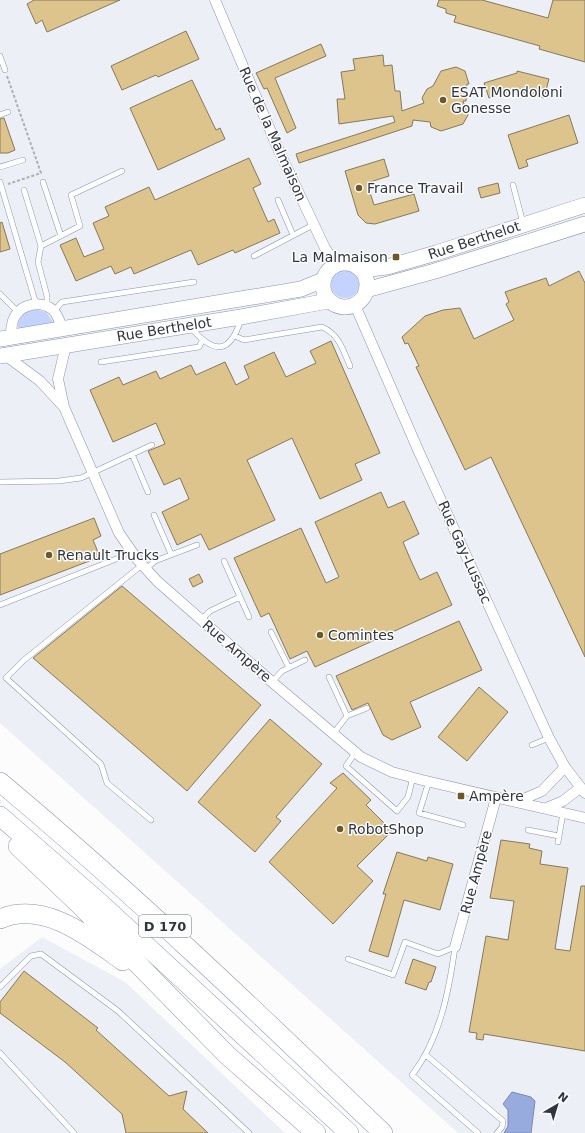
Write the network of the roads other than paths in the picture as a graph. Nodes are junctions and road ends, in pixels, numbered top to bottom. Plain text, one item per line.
1 (215, 0) edge
2 (0, 56) edge
3 (5, 70) road end
4 (8, 112) dead end
5 (0, 115) edge
6 (23, 160) dead end
7 (0, 167) edge
8 (122, 171) dead end
9 (43, 182) dead end
10 (1, 185) edge
11 (513, 185) dead end
12 (24, 190) dead end
13 (278, 200) dead end
14 (585, 205) edge
15 (524, 224) junction
16 (585, 224) edge
17 (313, 225) junction
18 (293, 235) junction
19 (61, 236) junction
20 (41, 246) junction
21 (254, 256) dead end
22 (336, 264) junction
23 (361, 270) junction
24 (323, 280) junction
25 (194, 282) dead end
26 (366, 290) junction
27 (0, 295) edge
28 (328, 301) junction
29 (36, 304) junction
30 (355, 305) junction
31 (50, 309) junction
32 (18, 312) junction
33 (241, 317) junction
34 (189, 325) junction
35 (63, 329) junction
36 (236, 336) junction
37 (5, 338) edge
38 (202, 342) junction
39 (66, 345) junction
40 (2, 355) edge
41 (101, 362) dead end
42 (350, 366) dead end
43 (64, 407) junction
44 (152, 445) dead end
45 (132, 454) junction
46 (92, 474) junction
47 (0, 482) edge
48 (148, 492) dead end
49 (154, 516) dead end
50 (197, 545) dead end
51 (130, 550) junction
52 (172, 554) junction
53 (224, 561) dead end
54 (144, 567) junction
55 (240, 596) junction
56 (0, 605) edge
57 (249, 618) dead end
58 (201, 620) junction
59 (271, 632) dead end
60 (305, 660) dead end
61 (288, 668) junction
62 (329, 677) dead end
63 (272, 682) junction
64 (367, 708) dead end
65 (347, 716) junction
66 (332, 734) junction
67 (549, 738) junction
68 (532, 745) dead end
69 (355, 752) junction
70 (565, 767) junction
71 (413, 777) junction
72 (0, 782) edge
73 (428, 782) junction
74 (583, 791) edge
75 (496, 798) junction
76 (519, 801) junction
77 (546, 808) junction
78 (563, 813) junction
79 (0, 816) edge
80 (585, 818) edge
81 (151, 820) dead end
82 (463, 825) dead end
83 (528, 830) dead end
84 (0, 831) edge
85 (0, 919) edge
86 (456, 947) junction
87 (348, 959) dead end
88 (0, 987) edge
89 (187, 1014) junction
90 (0, 1053) edge
91 (426, 1055) junction
92 (324, 1076) junction
93 (74, 1133) edge
94 (249, 1133) edge
95 (316, 1133) edge
96 (349, 1133) edge
97 (383, 1133) edge
98 (394, 1133) edge
99 (478, 1133) edge
100 (497, 1133) edge

1 - 17 street, Rue de la Malmaison
2 - 3 lane
4 - 5 lane
6 - 7 lane
8 - 19 lane
9 - 19 lane
10 - 29 lane
11 - 15 lane
12 - 20 lane
13 - 18 lane
14 - 15 main road, Rue Berthelot
15 - 23 main road, Rue Berthelot
16 - 26 main road, Rue Berthelot
17 - 18 lane
17 - 22 street, Rue de la Malmaison
18 - 21 lane
19 - 20 lane
20 - 31 lane
22 - 23 main road
22 - 24 main road
23 - 26 main road
24 - 28 main road
24 - 35 main road, Rue Berthelot
25 - 31 lane
26 - 30 main road
27 - 32 lane
28 - 30 main road
28 - 33 main road, Rue Berthelot
29 - 31 street
29 - 32 street
30 - 67 street, Rue Gay-Lussac
31 - 35 street
32 - 37 street
33 - 34 main road, Rue Berthelot
33 - 36 lane
34 - 38 lane
34 - 39 main road, Rue Berthelot
35 - 37 main road, Rue Berthelot
36 - 38 lane
36 - 42 lane
38 - 41 lane
39 - 40 main road, Rue Berthelot
39 - 43 street, Rue Ampère
40 - 43 street, Rue Ampère
43 - 46 street, Rue Ampère
44 - 45 lane
45 - 46 lane
45 - 48 lane
46 - 47 lane
46 - 51 street, Rue Ampère
49 - 52 lane
50 - 52 lane
51 - 54 street, Rue Ampère
51 - 56 lane
52 - 54 lane
53 - 55 lane
54 - 58 street, Rue Ampère
54 - 81 lane
55 - 57 lane
55 - 58 lane
58 - 63 street, Rue Ampère
59 - 61 lane
60 - 61 lane
61 - 63 lane
62 - 65 lane
63 - 66 street, Rue Ampère
64 - 65 lane
65 - 66 lane
66 - 69 street, Rue Ampère
67 - 68 lane
67 - 70 street, Rue Gay-Lussac
69 - 71 street, Rue Ampère
69 - 71 lane
70 - 74 street, Rue Gay-Lussac
70 - 76 street
71 - 73 street, Rue Ampère
72 - 92 highway, D 170
73 - 75 street, Rue Ampère
73 - 82 lane
74 - 77 street
75 - 76 street, Rue Ampère
75 - 86 street, Rue Ampère
76 - 77 street, Rue Ampère
77 - 78 street, Rue Ampère
78 - 80 street, Rue Ampère
78 - 83 lane
79 - 96 highway, D 170
84 - 89 highway
85 - 89 highway
86 - 87 lane
86 - 91 lane
88 - 94 lane
89 - 95 highway
90 - 93 lane
91 - 99 lane
91 - 100 lane
92 - 97 highway, D 170
92 - 98 highway

